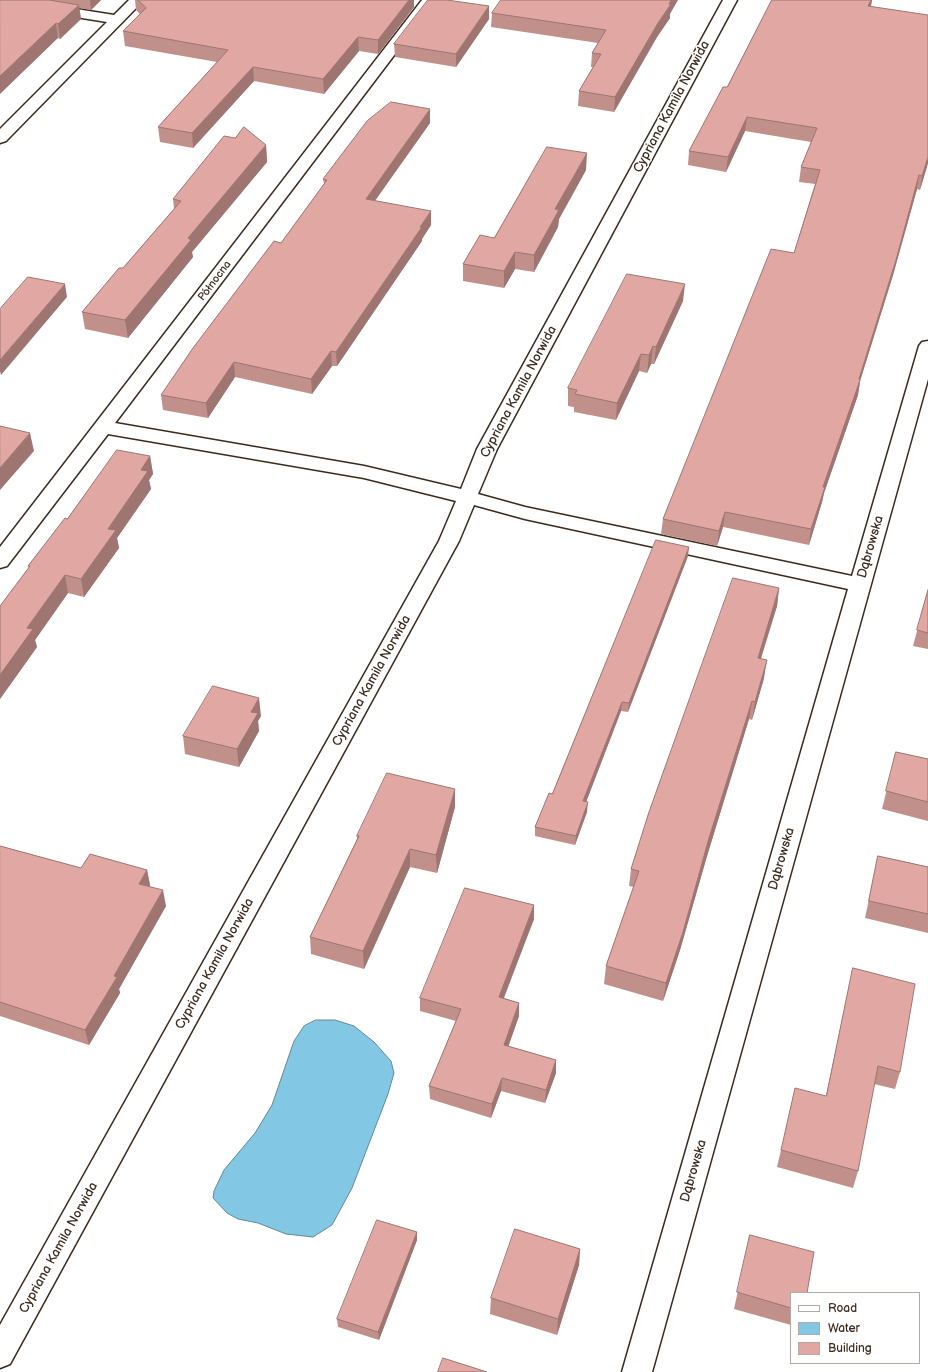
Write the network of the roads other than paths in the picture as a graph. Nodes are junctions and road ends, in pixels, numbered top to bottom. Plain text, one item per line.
1 (137, 0) edge
2 (429, 0) edge
3 (730, 0) edge
4 (0, 1) edge
5 (118, 20) junction
6 (0, 137) edge
7 (928, 346) edge
8 (103, 427) junction
9 (467, 496) junction
10 (0, 561) edge
11 (860, 585) junction
12 (0, 1354) edge
13 (637, 1372) edge

1 - 5 street
2 - 8 street, Północna
3 - 9 street, Cypriana Kamila Norwida
4 - 5 street
5 - 6 street
7 - 11 street, Dąbrowska
8 - 9 street
8 - 10 street, Północna
9 - 11 street
9 - 12 street, Cypriana Kamila Norwida
11 - 13 street, Dąbrowska

